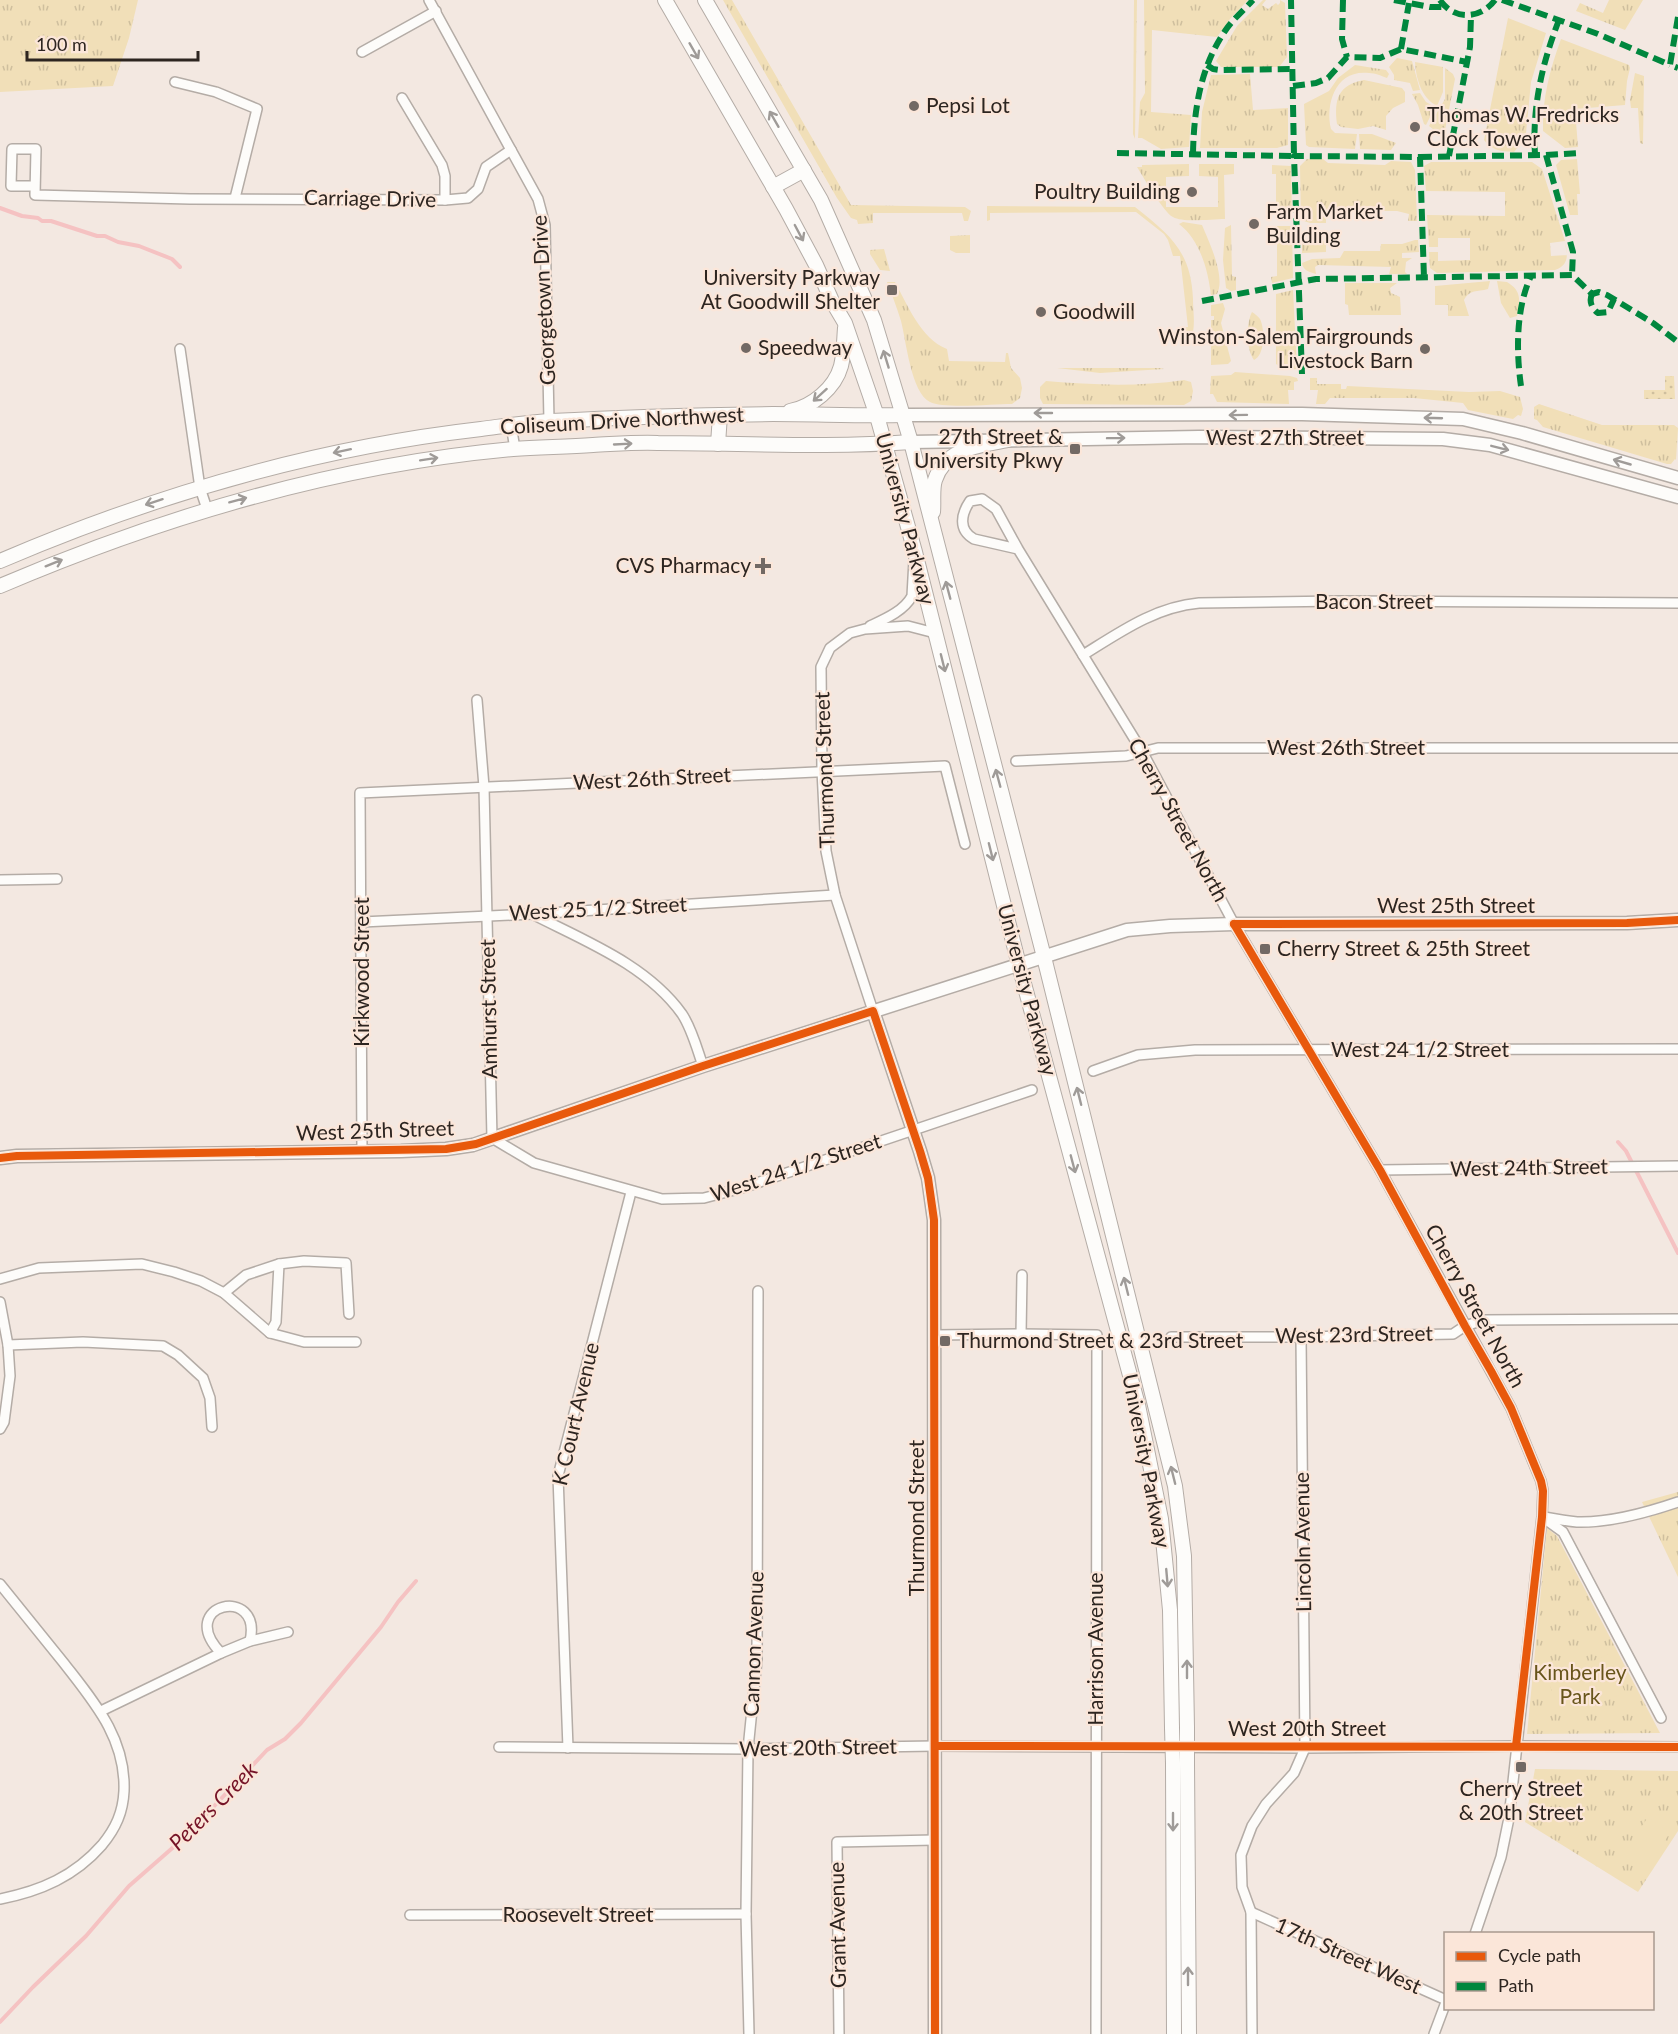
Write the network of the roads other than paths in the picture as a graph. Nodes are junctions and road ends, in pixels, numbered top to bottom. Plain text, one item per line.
1 (429, 0) edge
2 (664, 0) edge
3 (705, 0) edge
4 (436, 11) junction
5 (362, 52) dead end
6 (175, 82) dead end
7 (402, 98) dead end
8 (511, 150) junction
9 (804, 170) junction
10 (773, 187) junction
11 (35, 190) junction
12 (235, 198) junction
13 (445, 200) junction
14 (845, 322) junction
15 (180, 349) dead end
16 (777, 414) junction
17 (720, 415) junction
18 (903, 415) junction
19 (877, 416) junction
20 (549, 421) junction
21 (511, 425) junction
22 (1008, 440) junction
23 (911, 442) junction
24 (718, 444) junction
25 (884, 444) junction
26 (515, 449) junction
27 (1678, 478) edge
28 (200, 488) junction
29 (1678, 497) edge
30 (207, 509) junction
31 (933, 529) junction
32 (1018, 549) junction
33 (915, 552) junction
34 (0, 561) edge
35 (0, 586) edge
36 (1678, 603) edge
37 (865, 629) junction
38 (935, 633) junction
39 (1083, 655) junction
40 (477, 700) dead end
41 (1678, 748) edge
42 (1143, 753) junction
43 (1016, 761) dead end
44 (822, 770) junction
45 (484, 787) junction
46 (360, 794) joint
47 (965, 844) dead end
48 (57, 879) dead end
49 (0, 880) edge
50 (835, 895) junction
51 (532, 914) junction
52 (487, 915) junction
53 (1678, 920) edge
54 (362, 922) junction
55 (1234, 924) junction
56 (1044, 957) junction
57 (1019, 965) junction
58 (873, 1011) junction
59 (1678, 1049) edge
60 (1310, 1051) junction
61 (703, 1066) junction
62 (1093, 1071) dead end
63 (1032, 1090) dead end
64 (913, 1131) junction
65 (492, 1138) junction
66 (362, 1151) junction
67 (0, 1158) edge
68 (1678, 1166) edge
69 (1380, 1170) junction
70 (632, 1192) junction
71 (279, 1264) junction
72 (1022, 1275) dead end
73 (0, 1279) edge
74 (758, 1291) dead end
75 (224, 1293) junction
76 (0, 1302) edge
77 (349, 1314) dead end
78 (1678, 1319) edge
79 (1465, 1326) junction
80 (270, 1333) junction
81 (1021, 1334) junction
82 (935, 1335) junction
83 (1171, 1337) dead end
84 (1301, 1337) junction
85 (356, 1342) dead end
86 (8, 1345) junction
87 (212, 1427) dead end
88 (0, 1429) edge
89 (1678, 1502) edge
90 (1542, 1517) junction
91 (0, 1584) edge
92 (288, 1632) dead end
93 (250, 1641) junction
94 (221, 1653) junction
95 (101, 1711) junction
96 (1661, 1718) dead end
97 (935, 1746) junction
98 (1516, 1746) junction
99 (499, 1747) dead end
100 (1096, 1747) junction
101 (568, 1748) junction
102 (1305, 1748) junction
103 (1678, 1748) edge
104 (748, 1749) junction
105 (935, 1840) junction
106 (0, 1899) edge
107 (1251, 1911) junction
108 (746, 1914) junction
109 (410, 1915) dead end
110 (1476, 1932) edge
111 (1444, 2000) edge
112 (1444, 2006) edge
113 (749, 2034) edge
114 (839, 2034) edge
115 (934, 2034) edge
116 (1096, 2034) edge
117 (1174, 2034) edge
118 (1189, 2034) edge
119 (1252, 2034) edge
120 (1434, 2034) edge

1 - 4 street
2 -> 10 main road, University Parkway
9 -> 3 main road, University Parkway
4 - 5 street
4 - 8 street
6 - 12 street
7 - 13 street
8 - 13 street, Carriage Drive
8 - 20 street, Georgetown Drive
9 - 10 main road
18 -> 9 main road, University Parkway
10 -> 14 main road, University Parkway
11 - 11 street, Carriage Drive
11 - 12 street, Carriage Drive
12 - 13 street, Carriage Drive
14 -> 16 main road
14 - 19 main road, University Parkway
15 - 28 street
16 - 17 main road, Coliseum Drive Northwest
16 - 19 main road, Coliseum Drive Northwest
17 - 20 main road, Coliseum Drive Northwest
17 - 24 main road
18 - 19 main road, Coliseum Drive Northwest
18 - 23 main road, University Parkway
27 -> 18 street, West 27th Street
19 - 25 main road, University Parkway
20 - 21 main road, Coliseum Drive Northwest
21 - 26 street
21 -> 28 main road, Coliseum Drive Northwest
22 - 23 street, West 27th Street
22 -> 29 street, West 27th Street
22 - 31 main road
23 - 25 main road, West 27th Street
23 - 31 main road, University Parkway
24 - 25 main road, Coliseum Drive Northwest
26 -> 24 main road, Coliseum Drive Northwest
25 - 33 main road, University Parkway
30 -> 26 main road, Coliseum Drive Northwest
28 - 30 street
28 -> 34 main road, Coliseum Drive Northwest
35 -> 30 main road, Coliseum Drive Northwest
56 -> 31 main road, University Parkway
32 - 32 street, Cherry Street North
32 - 39 street, Cherry Street North
33 - 37 street, Thurmond Street
33 - 38 main road, University Parkway
36 - 39 street, Bacon Street
37 - 38 street, Thurmond Street
37 - 44 street, Thurmond Street
38 -> 57 main road, University Parkway
39 - 42 street, Cherry Street North
40 - 45 street, Amhurst Street
41 - 42 street, West 26th Street
42 - 43 street, West 26th Street
42 - 55 street, Cherry Street North
44 - 45 street, West 26th Street
44 - 47 street, West 26th Street
44 - 50 street, Thurmond Street
45 - 46 street, West 26th Street
45 - 52 street, Amhurst Street
46 - 54 street, Kirkwood Street
48 - 49 street
50 - 51 street, West 25 1/2 Street
50 - 58 street, Thurmond Street
51 - 52 street, West 25 1/2 Street
51 - 61 street
52 - 54 street, West 25 1/2 Street
52 - 65 street, Amhurst Street
53 - 55 street, West 25th Street
54 - 66 street, Kirkwood Street
55 - 56 street, West 25th Street
55 - 60 street, Cherry Street North
56 - 57 street, West 25th Street
118 -> 56 main road, University Parkway, bridge
57 - 58 street, West 25th Street
57 -> 117 main road, University Parkway, bridge
58 - 61 street, West 25th Street
58 - 64 street, Thurmond Street
59 - 60 street, West 24 1/2 Street
60 - 62 street, West 24 1/2 Street
60 - 69 street, Cherry Street North
61 - 65 street, West 25th Street
63 - 64 street, West 24 1/2 Street
64 - 70 street, West 24 1/2 Street
64 - 82 street, Thurmond Street
65 - 66 street, West 25th Street
65 - 70 street, West 24 1/2 Street
66 - 67 street, West 25th Street
68 - 69 street, West 24th Street
69 - 79 street, Cherry Street North
70 - 101 street, K Court Avenue
71 - 75 street
71 - 77 street
71 - 80 street
72 - 81 street
73 - 75 street
74 - 104 street, Cannon Avenue
75 - 80 street
76 - 86 street
78 - 79 street, West 23rd Street
79 - 84 street, West 23rd Street
79 - 90 street, Cherry Street North
80 - 85 street
81 - 82 street
81 - 100 street, Harrison Avenue
82 - 97 street, Thurmond Street
83 - 84 street, West 23rd Street
84 - 102 street, Lincoln Avenue
86 - 87 street
86 - 88 street
89 - 90 street
90 - 96 street
90 - 98 street, Cherry Street North
91 - 95 street
92 - 93 street
93 - 94 street
93 - 94 street
94 - 95 street
95 - 106 street
97 - 100 street, West 20th Street
97 - 104 street, West 20th Street
97 - 105 street, Thurmond Street
98 - 102 street, West 20th Street
98 - 103 street, West 20th Street
98 - 110 street, Cherry Street North
99 - 101 street, West 20th Street
100 - 102 street, West 20th Street
100 - 116 street, Harrison Avenue
101 - 104 street, West 20th Street
102 - 107 street
104 - 108 street, Cannon Avenue
105 - 114 street, Grant Avenue
105 - 115 street, Thurmond Street
107 - 111 street, 17th Street West
107 - 119 street
108 - 109 street, Roosevelt Street
108 - 113 street, Cannon Avenue
112 - 120 street

